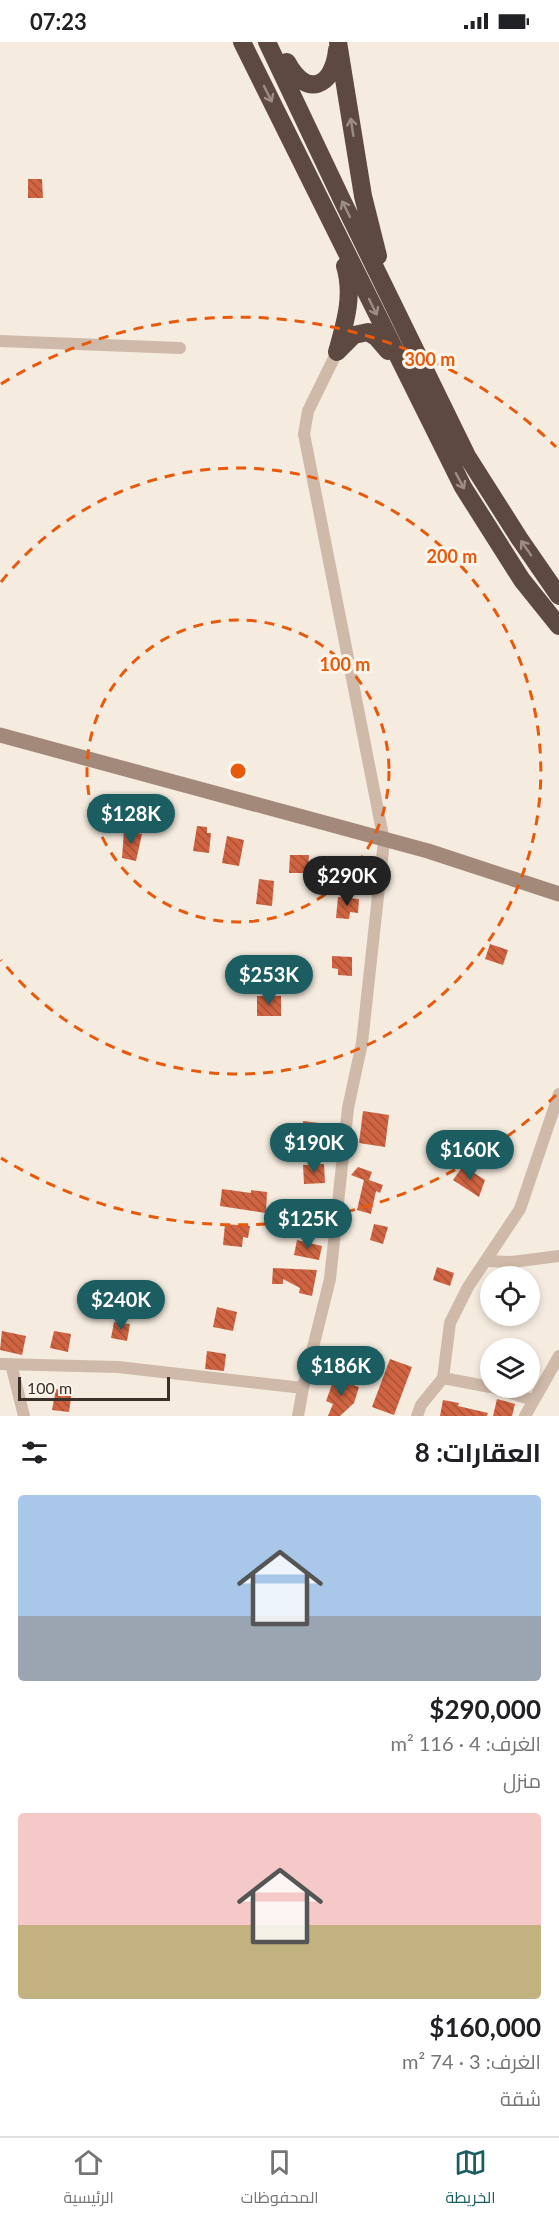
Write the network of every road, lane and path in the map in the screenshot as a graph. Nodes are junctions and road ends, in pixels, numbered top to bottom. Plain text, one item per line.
1 (242, 42) edge
2 (267, 42) edge
3 (274, 42) edge
4 (338, 42) edge
5 (329, 215) junction
6 (395, 306) junction
7 (0, 341) edge
8 (180, 348) dead end
9 (337, 352) junction
10 (401, 367) junction
11 (559, 596) edge
12 (559, 626) edge
13 (0, 735) edge
14 (384, 841) junction
15 (559, 894) edge
16 (559, 1094) edge
17 (559, 1256) edge
18 (487, 1261) junction
19 (559, 1356) edge
20 (5, 1364) edge
21 (443, 1378) junction
22 (480, 1385) edge
23 (303, 1388) junction
24 (527, 1398) edge
25 (533, 1400) junction
26 (24, 1416) edge
27 (298, 1416) edge
28 (417, 1416) edge
29 (525, 1416) edge

1 -> 5 highway
6 -> 2 highway
3 - 4 highway
6 -> 4 highway
5 - 9 highway
5 -> 10 highway
11 -> 6 highway
7 - 8 street
9 - 10 highway
9 - 14 street
10 -> 12 highway
13 - 14 street
14 - 15 street
14 - 23 street
16 - 18 street
17 - 18 street
18 - 21 street
19 - 25 street
20 - 23 street
20 - 26 street
21 - 22 street
21 - 28 street
23 - 27 street
24 - 25 street
25 - 29 street

